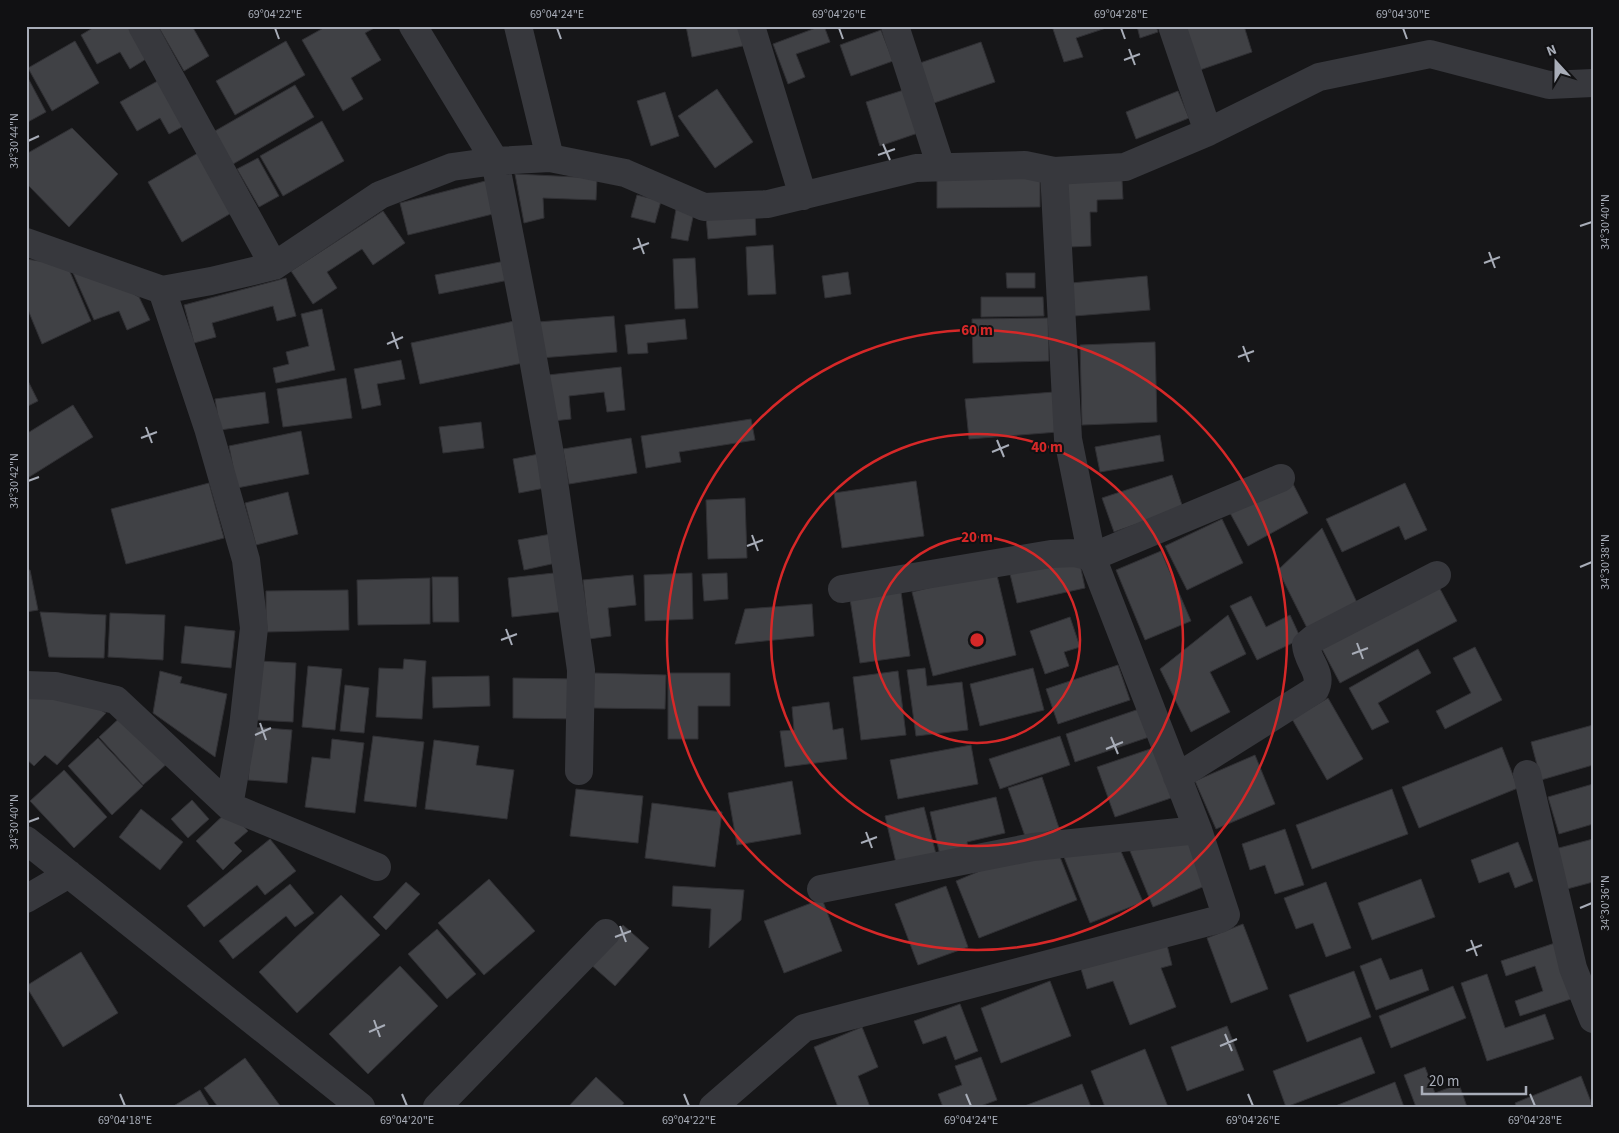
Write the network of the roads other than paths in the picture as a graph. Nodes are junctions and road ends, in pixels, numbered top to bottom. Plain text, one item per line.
1 (142, 26) edge
2 (413, 26) edge
3 (518, 26) edge
4 (751, 26) edge
5 (894, 26) edge
6 (1172, 26) edge
7 (1593, 83) edge
8 (1208, 132) junction
9 (550, 158) junction
10 (495, 161) junction
11 (941, 167) junction
12 (1054, 171) junction
13 (804, 196) junction
14 (26, 242) edge
15 (274, 266) junction
16 (162, 290) junction
17 (1281, 478) dead end
18 (1092, 557) junction
19 (1437, 575) dead end
20 (842, 589) dead end
21 (26, 685) edge
22 (578, 771) dead end
23 (1527, 774) dead end
24 (1177, 776) junction
25 (228, 806) junction
26 (1198, 830) junction
27 (26, 840) edge
28 (376, 867) dead end
29 (69, 874) junction
30 (821, 889) dead end
31 (26, 899) edge
32 (606, 933) dead end
33 (1593, 1019) edge
34 (358, 1106) edge
35 (437, 1107) edge
36 (713, 1107) edge

1 - 15 street
2 - 10 street
3 - 9 street
4 - 13 street
5 - 11 street
6 - 8 street
7 - 8 street
8 - 12 street
9 - 10 street
9 - 13 street
10 - 15 street
10 - 22 street
11 - 12 street
11 - 13 street
12 - 18 street
14 - 16 street
15 - 16 street
16 - 25 street
17 - 18 street
18 - 20 street
18 - 24 street
19 - 24 street
21 - 25 street
23 - 33 street
24 - 26 street
25 - 28 street
26 - 30 street
26 - 36 street
27 - 29 street
29 - 31 street
29 - 34 street
32 - 35 street

